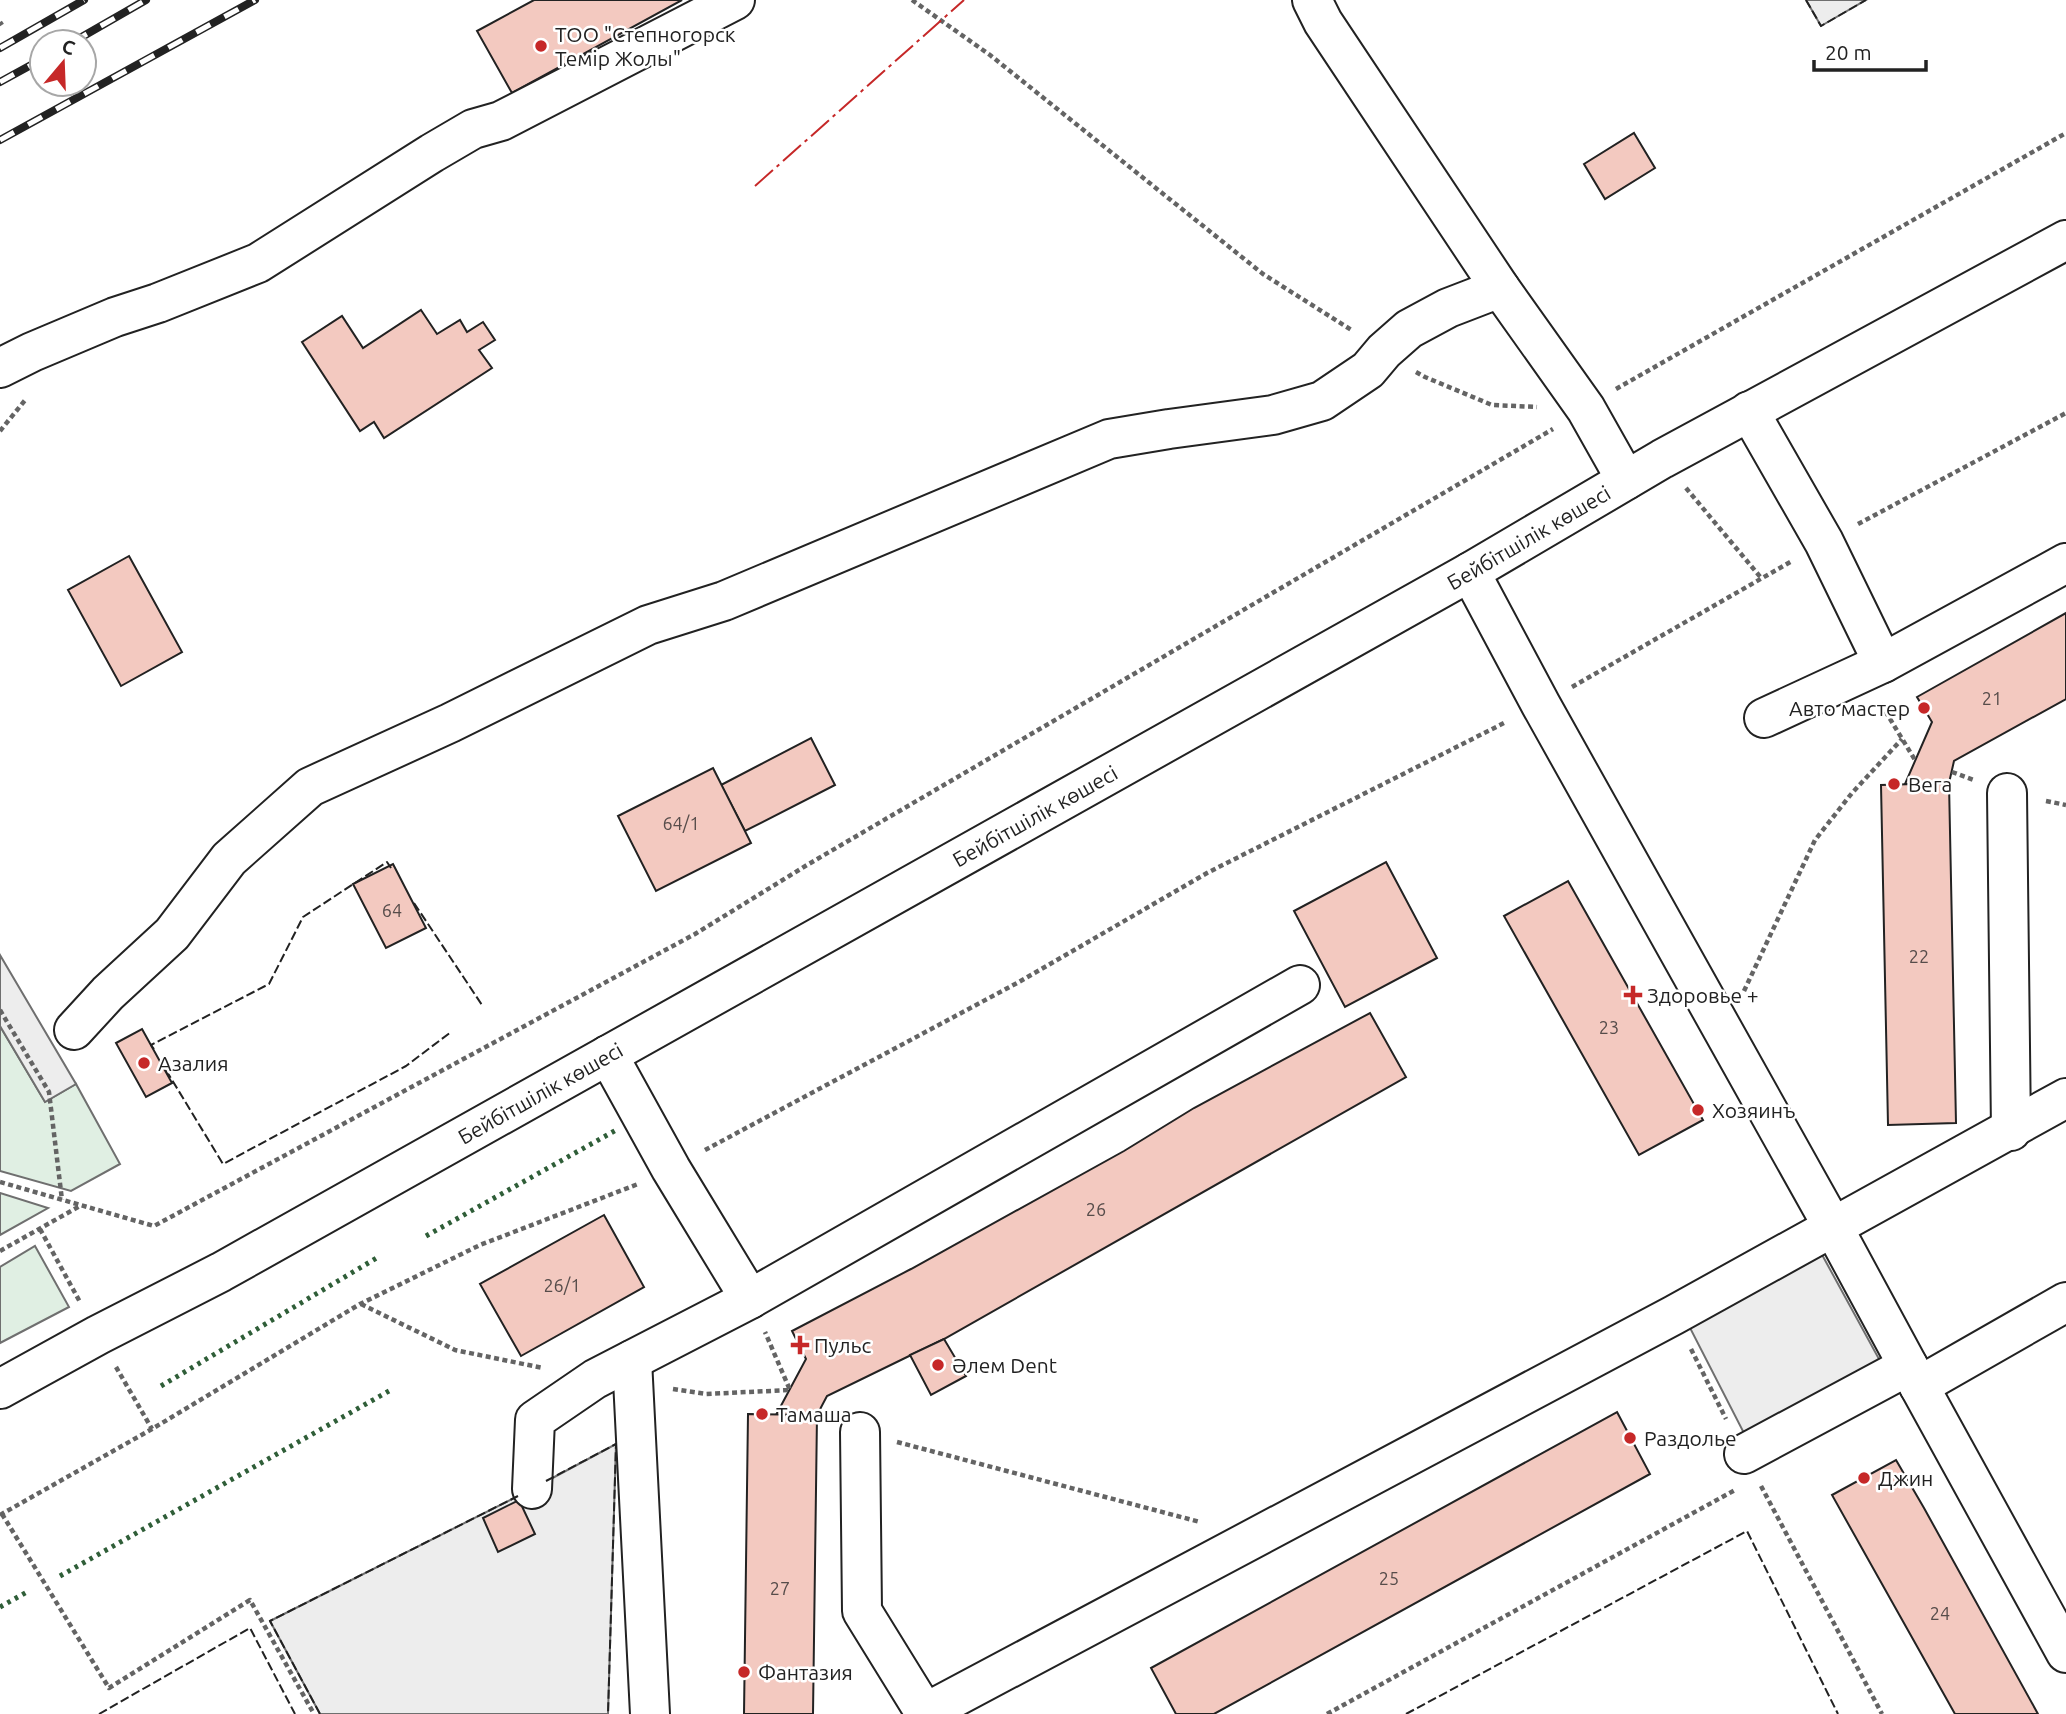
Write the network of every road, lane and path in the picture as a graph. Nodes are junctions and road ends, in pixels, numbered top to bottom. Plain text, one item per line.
1 (735, 0) edge
2 (912, 0) edge
3 (1312, 0) edge
4 (2066, 134) edge
5 (2066, 240) edge
6 (1500, 288) junction
7 (1384, 351) junction
8 (0, 368) edge
9 (1586, 409) junction
10 (1749, 411) junction
11 (2066, 413) edge
12 (1626, 480) junction
13 (1824, 542) junction
14 (2066, 564) edge
15 (1470, 572) junction
16 (1873, 668) junction
17 (1541, 705) junction
18 (1764, 718) dead end
19 (1902, 739) junction
20 (1915, 760) dead end
21 (2007, 793) dead end
22 (1300, 985) dead end
23 (0, 1010) edge
24 (1722, 1029) junction
25 (74, 1030) dead end
26 (608, 1055) junction
27 (2066, 1098) edge
28 (2011, 1130) junction
29 (671, 1168) junction
30 (0, 1182) edge
31 (62, 1200) junction
32 (81, 1206) junction
33 (1833, 1227) junction
34 (0, 1251) edge
35 (750, 1299) junction
36 (2066, 1302) edge
37 (1674, 1315) junction
38 (632, 1360) junction
39 (1913, 1376) junction
40 (0, 1389) edge
41 (790, 1390) dead end
42 (860, 1432) joint
43 (1750, 1466) junction
44 (532, 1489) dead end
45 (1, 1514) edge
46 (1258, 1537) junction
47 (2066, 1653) edge
48 (314, 1714) edge
49 (650, 1714) edge
50 (1327, 1714) edge
51 (1882, 1714) edge

1 - 8 street
2 - 7 path
3 - 6 street
4 - 9 path
5 - 10 street, Бейбітшілік көшесі
6 - 7 street
6 - 9 street
7 - 9 path
7 - 25 street
9 - 12 street
9 - 32 path
10 - 12 street, Бейбітшілік көшесі
10 - 13 street
11 - 13 path
12 - 15 street, Бейбітшілік көшесі
13 - 16 street
13 - 17 path
14 - 16 street
15 - 17 street
15 - 26 street, Бейбітшілік көшесі
16 - 18 street
16 - 19 path
17 - 24 street
17 - 29 path
19 - 20 path
19 - 24 path
21 - 28 street
22 - 35 street
23 - 31 path
24 - 33 street
26 - 29 street
26 - 40 street, Бейбітшілік көшесі
27 - 28 street
28 - 33 street
29 - 35 street
29 - 45 path
30 - 31 path
31 - 32 path
32 - 34 path
33 - 37 street
33 - 39 street
35 - 38 street
35 - 41 path
36 - 39 street
37 - 43 path
37 - 46 street
38 - 44 street
38 - 49 street
39 - 43 street
39 - 47 street
42 - 46 path
42 - 46 street
43 - 50 path
43 - 51 path
45 - 48 path

